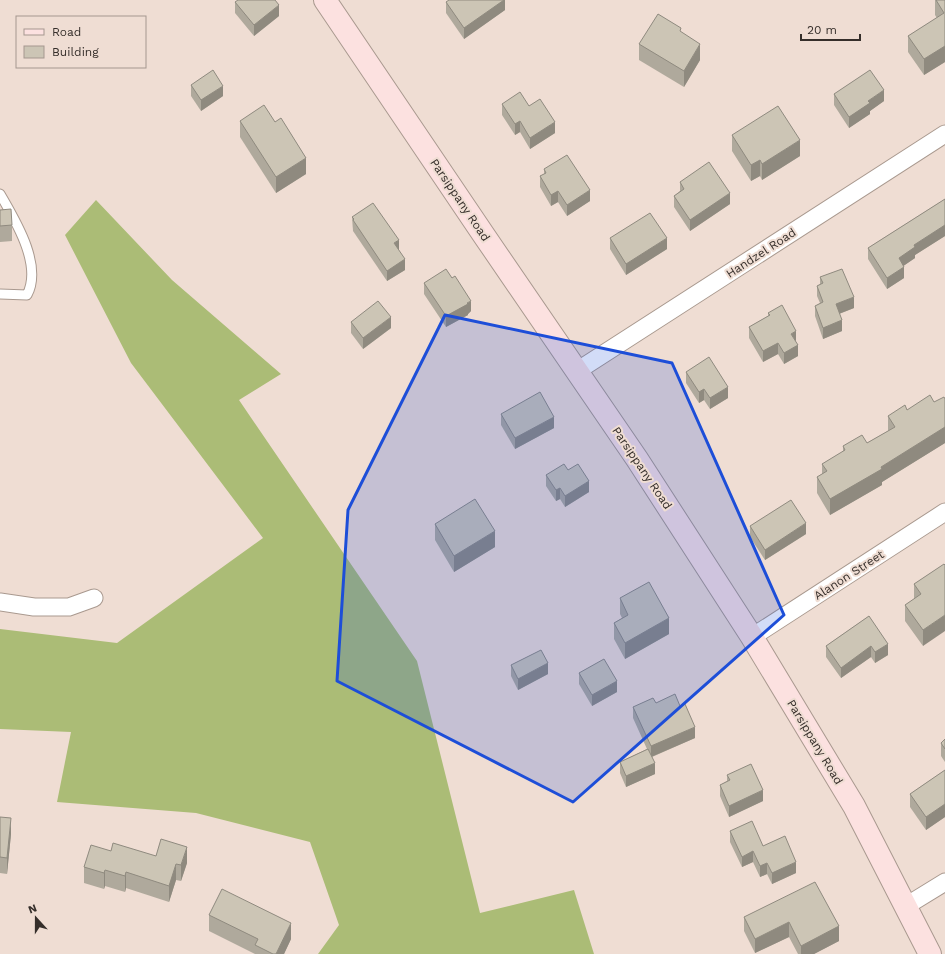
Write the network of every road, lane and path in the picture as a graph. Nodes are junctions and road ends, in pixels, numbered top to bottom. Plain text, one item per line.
1 (325, 0) edge
2 (945, 134) edge
3 (0, 194) edge
4 (0, 294) edge
5 (577, 371) junction
6 (945, 512) edge
7 (94, 598) dead end
8 (0, 602) edge
9 (752, 638) junction
10 (945, 882) edge
11 (906, 906) junction
12 (930, 954) edge

1 - 5 main road, Parsippany Road
2 - 5 street, Handzel Road
3 - 4 lane
5 - 9 main road, Parsippany Road
6 - 9 street, Alanon Street
7 - 8 street
9 - 11 main road, Parsippany Road
10 - 11 street
11 - 12 main road, Parsippany Road

